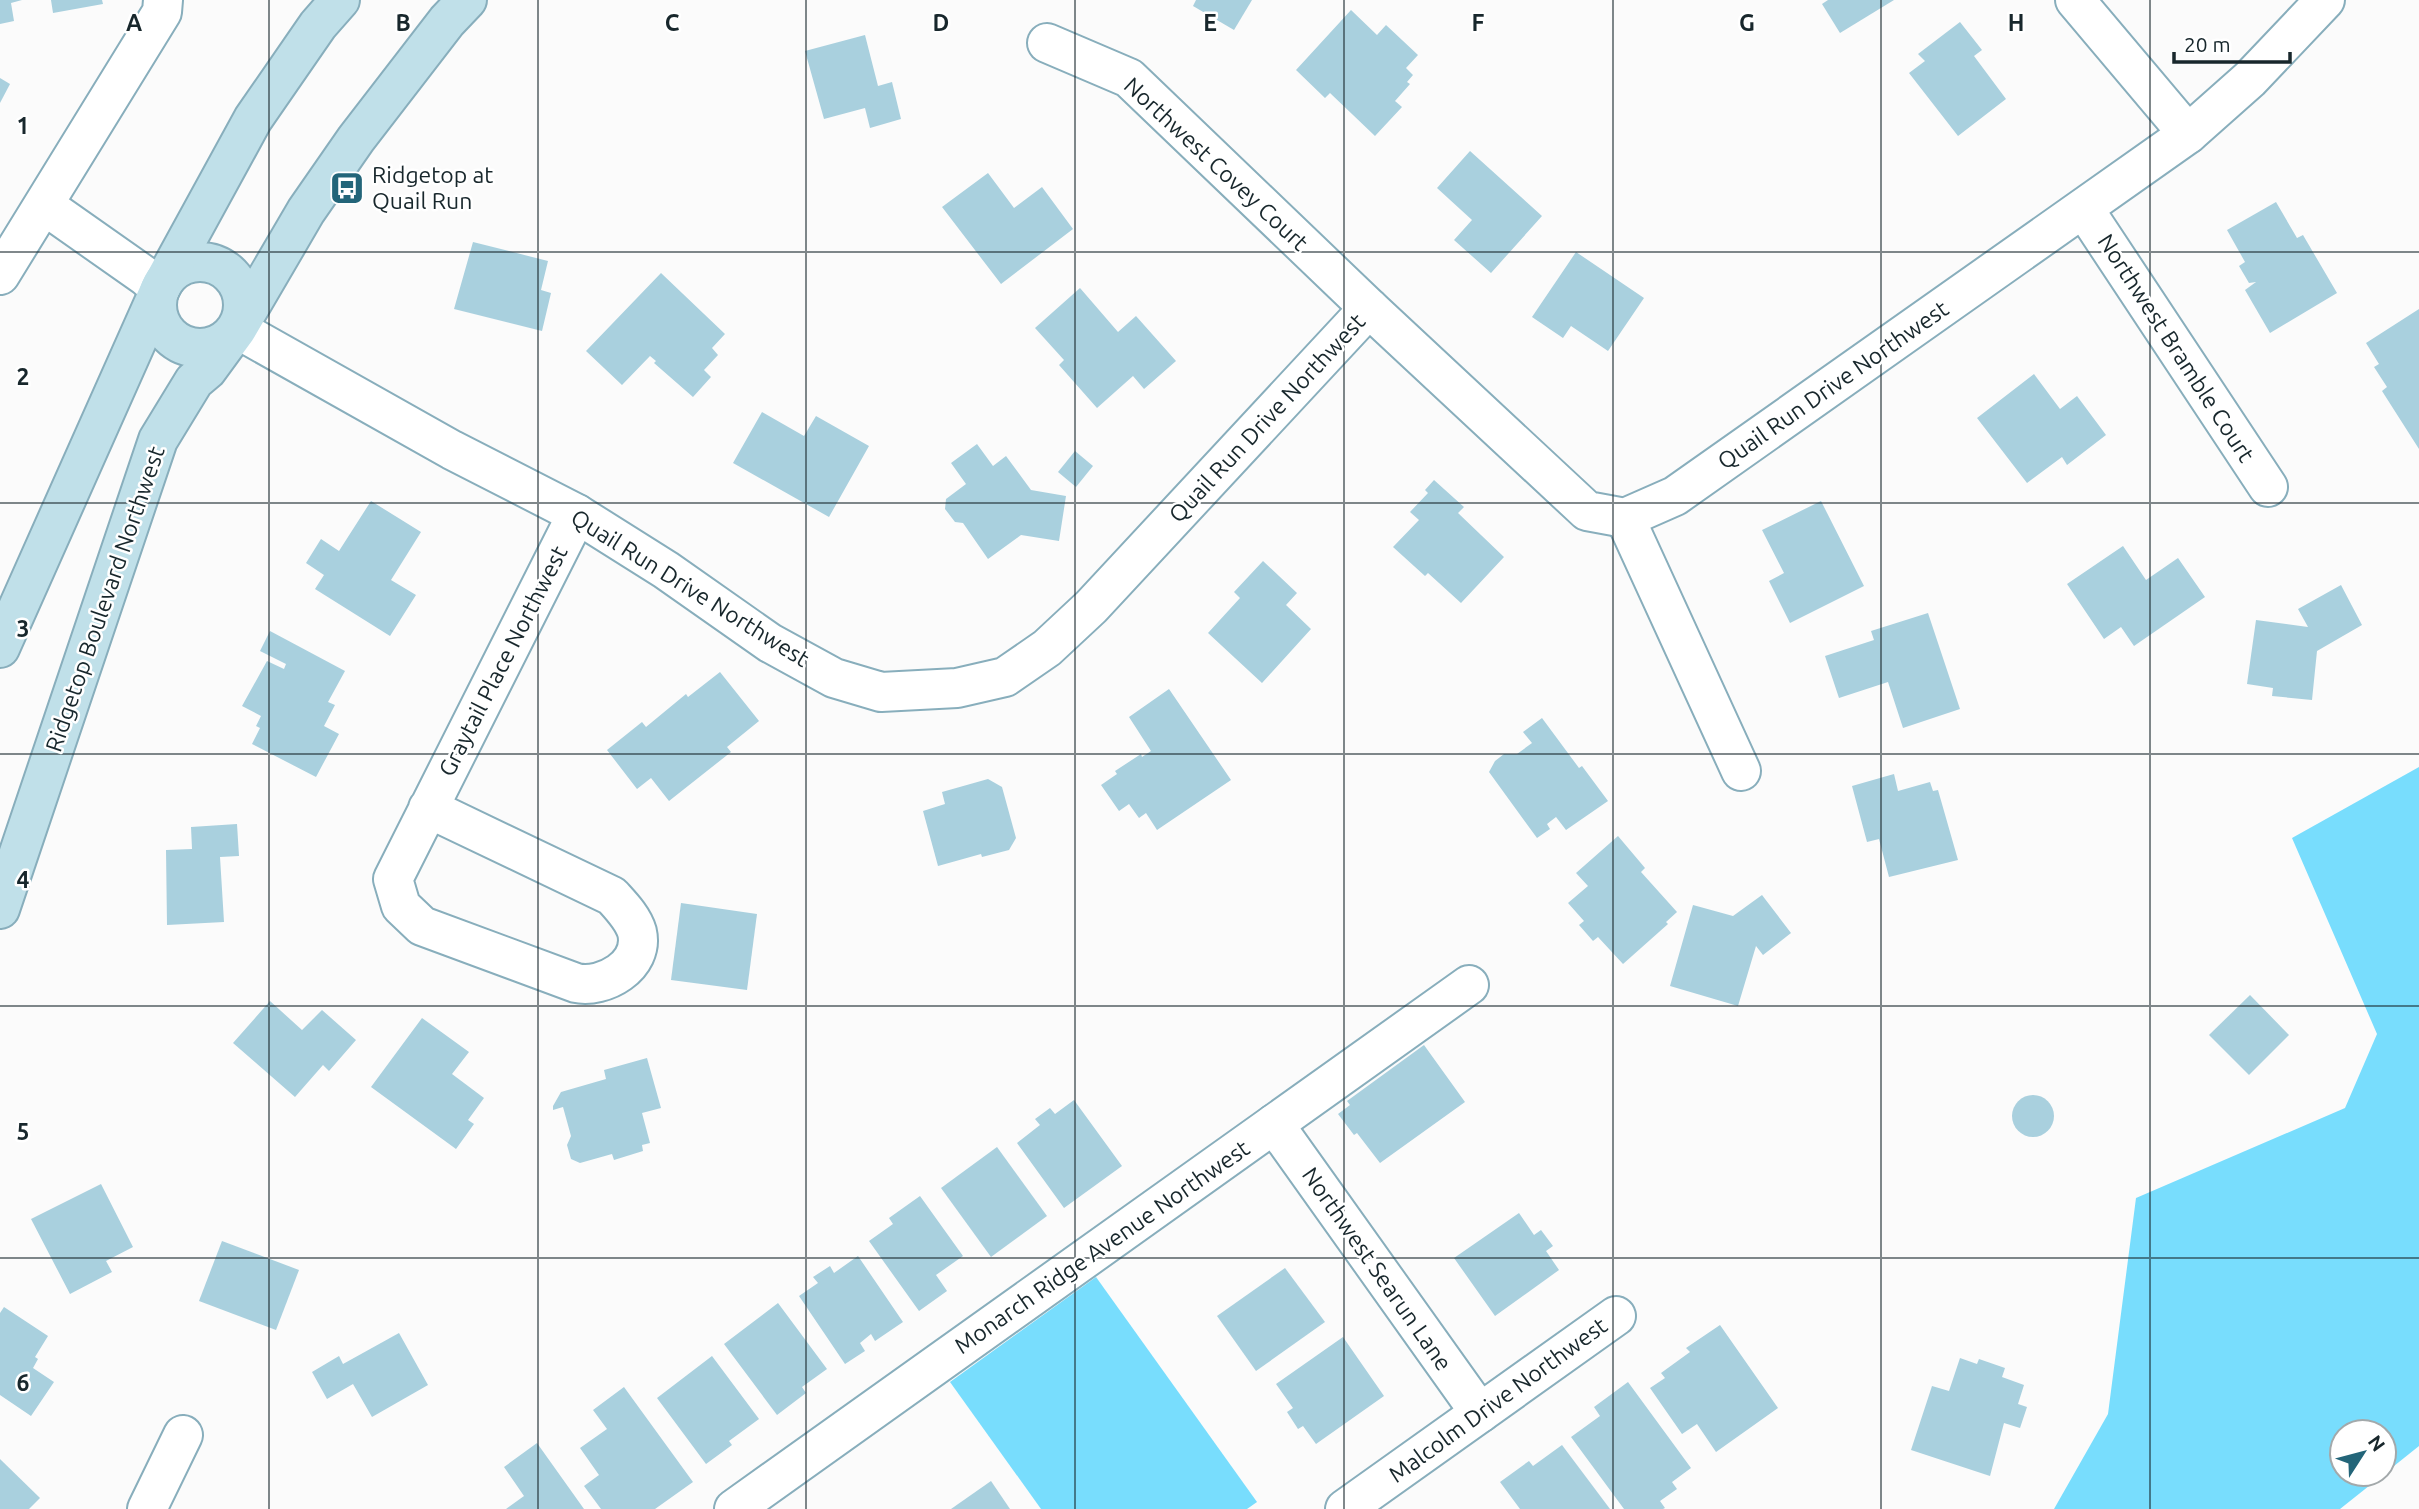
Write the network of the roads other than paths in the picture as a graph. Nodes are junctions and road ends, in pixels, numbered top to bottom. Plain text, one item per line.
1 (163, 0) edge
2 (340, 0) edge
3 (467, 0) edge
4 (2075, 0) edge
5 (2325, 0) edge
6 (1047, 43) dead end
7 (2188, 134) junction
8 (44, 205) junction
9 (2084, 209) junction
10 (0, 275) edge
11 (160, 289) junction
12 (1369, 308) junction
13 (237, 329) junction
14 (2268, 487) dead end
15 (577, 514) junction
16 (1625, 518) junction
17 (0, 648) edge
18 (1741, 771) dead end
19 (428, 808) junction
20 (0, 909) edge
21 (1469, 985) dead end
22 (1275, 1124) junction
23 (1616, 1316) dead end
24 (1480, 1413) junction
25 (183, 1434) dead end
26 (752, 1504) edge
27 (148, 1509) edge
28 (1345, 1509) edge

1 - 8 street
2 - 11 main road
3 - 13 main road, Ridgetop Boulevard Northwest
4 - 7 street
5 - 7 street, Quail Run Drive Northwest
6 - 12 street, Northwest Covey Court
7 - 9 street, Quail Run Drive Northwest
8 - 10 street
8 - 11 street
9 - 14 street, Northwest Bramble Court
9 - 16 street, Quail Run Drive Northwest
11 - 13 main road
11 - 13 main road
11 - 17 main road
12 - 15 street, Quail Run Drive Northwest
12 - 16 street, Quail Run Drive Northwest
13 - 15 street, Quail Run Drive Northwest
13 - 20 main road, Ridgetop Boulevard Northwest
15 - 19 street, Graytail Place Northwest
16 - 18 street
19 - 19 street, Graytail Place Northwest
21 - 22 street, Monarch Ridge Avenue Northwest
22 - 24 street, Northwest Searun Lane
22 - 26 street, Monarch Ridge Avenue Northwest
23 - 24 street, Malcolm Drive Northwest
24 - 28 street, Malcolm Drive Northwest
25 - 27 street

